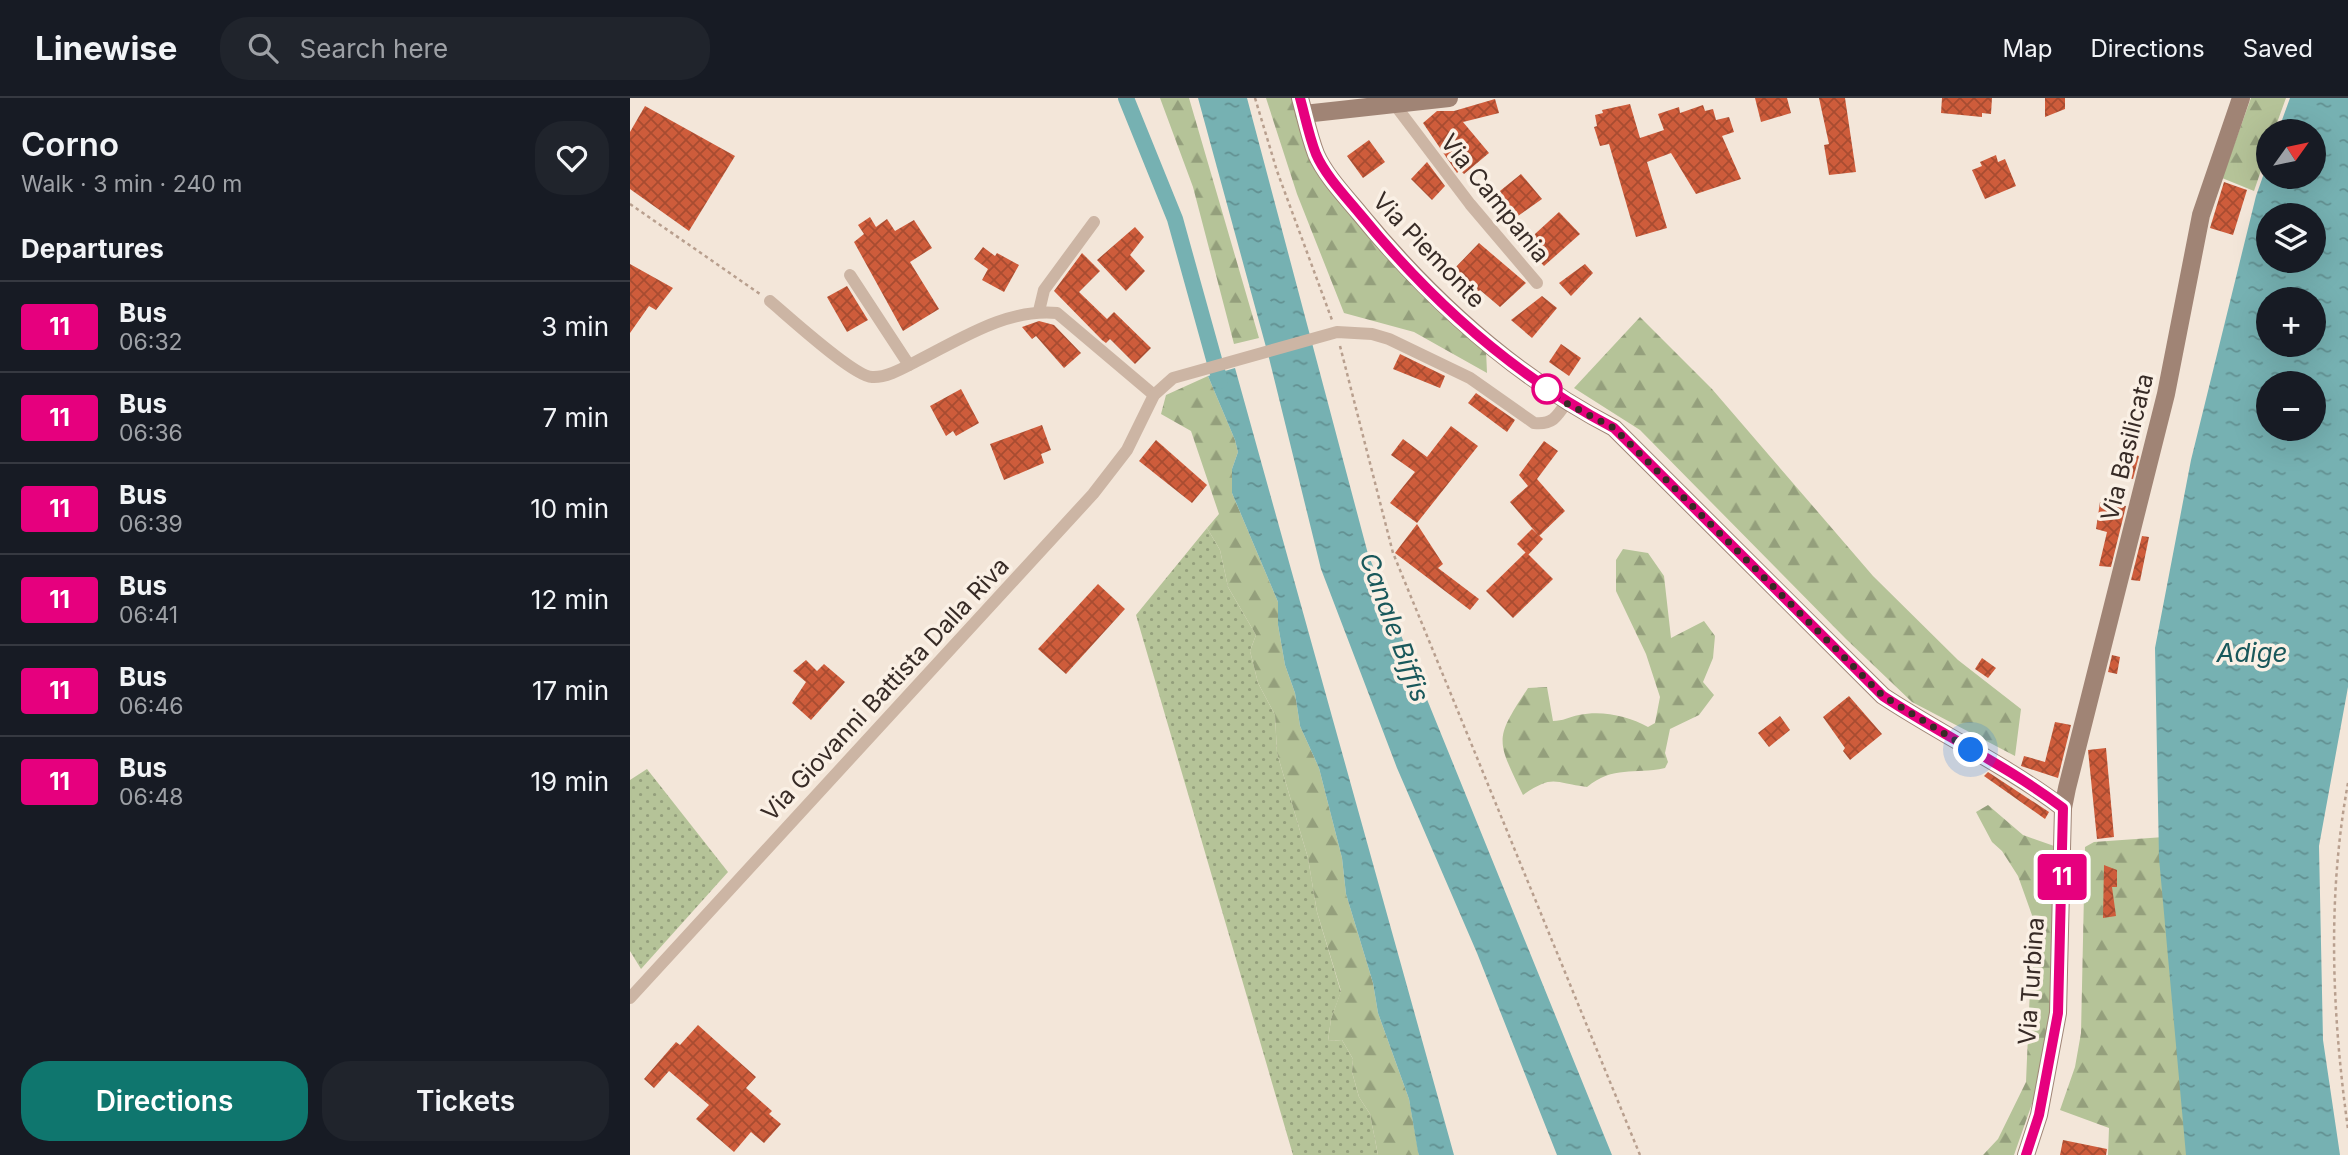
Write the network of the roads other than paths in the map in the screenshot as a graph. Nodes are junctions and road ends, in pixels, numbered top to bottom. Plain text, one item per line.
1 (1449, 98) edge
2 (2241, 98) edge
3 (1395, 105) junction
4 (1302, 106) edge
5 (1094, 222) dead end
6 (850, 275) dead end
7 (1537, 283) dead end
8 (770, 301) road end
9 (1039, 311) junction
10 (909, 365) junction
11 (1154, 396) junction
12 (1566, 403) junction
13 (2063, 808) junction
14 (630, 998) edge
15 (2026, 1155) edge

1 - 3 street
2 - 13 street, Via Basilicata
3 - 4 street
3 - 7 street, Via Campania
4 - 12 street, Via Piemonte
5 - 9 street
6 - 10 street
8 - 10 street
9 - 10 street
9 - 11 street
11 - 12 street, Via Giovanni Battista Dalla Riva
11 - 14 street, Via Giovanni Battista Dalla Riva
12 - 13 street, Via Piemonte
13 - 15 street, Via Turbina

